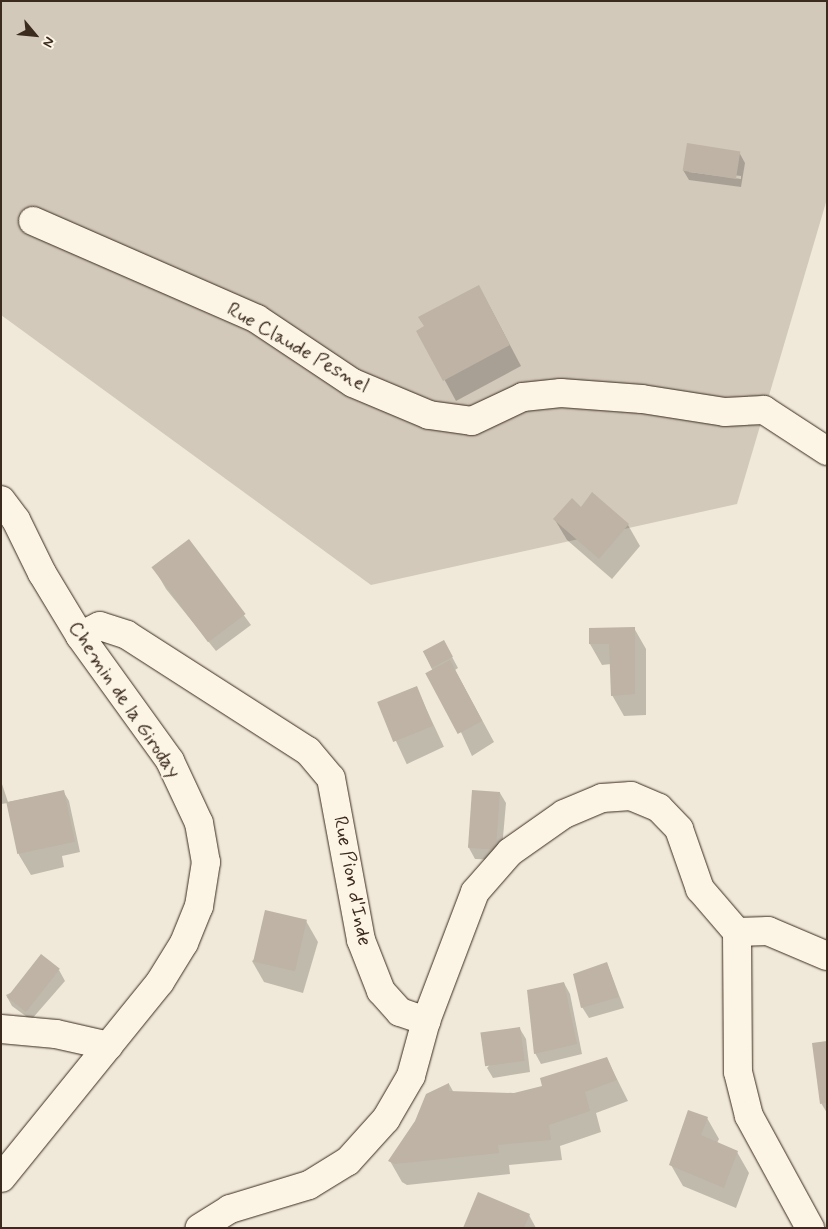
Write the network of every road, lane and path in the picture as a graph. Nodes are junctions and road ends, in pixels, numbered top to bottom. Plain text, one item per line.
1 (33, 221) dead end
2 (827, 451) edge
3 (1, 500) edge
4 (80, 636) junction
5 (737, 932) junction
6 (827, 956) edge
7 (426, 1021) junction
8 (1, 1029) edge
9 (109, 1046) junction
10 (1, 1178) edge
11 (200, 1228) edge
12 (810, 1228) edge

1 - 2 street, Rue Claude Pesnel
3 - 4 street, Chemin de la Giroday
4 - 7 street, Rue Pion d'Inde
4 - 9 street, Chemin de la Giroday
5 - 6 street
5 - 7 street
5 - 12 street
7 - 11 street
8 - 9 street
9 - 10 street, Chemin de la Giroday

